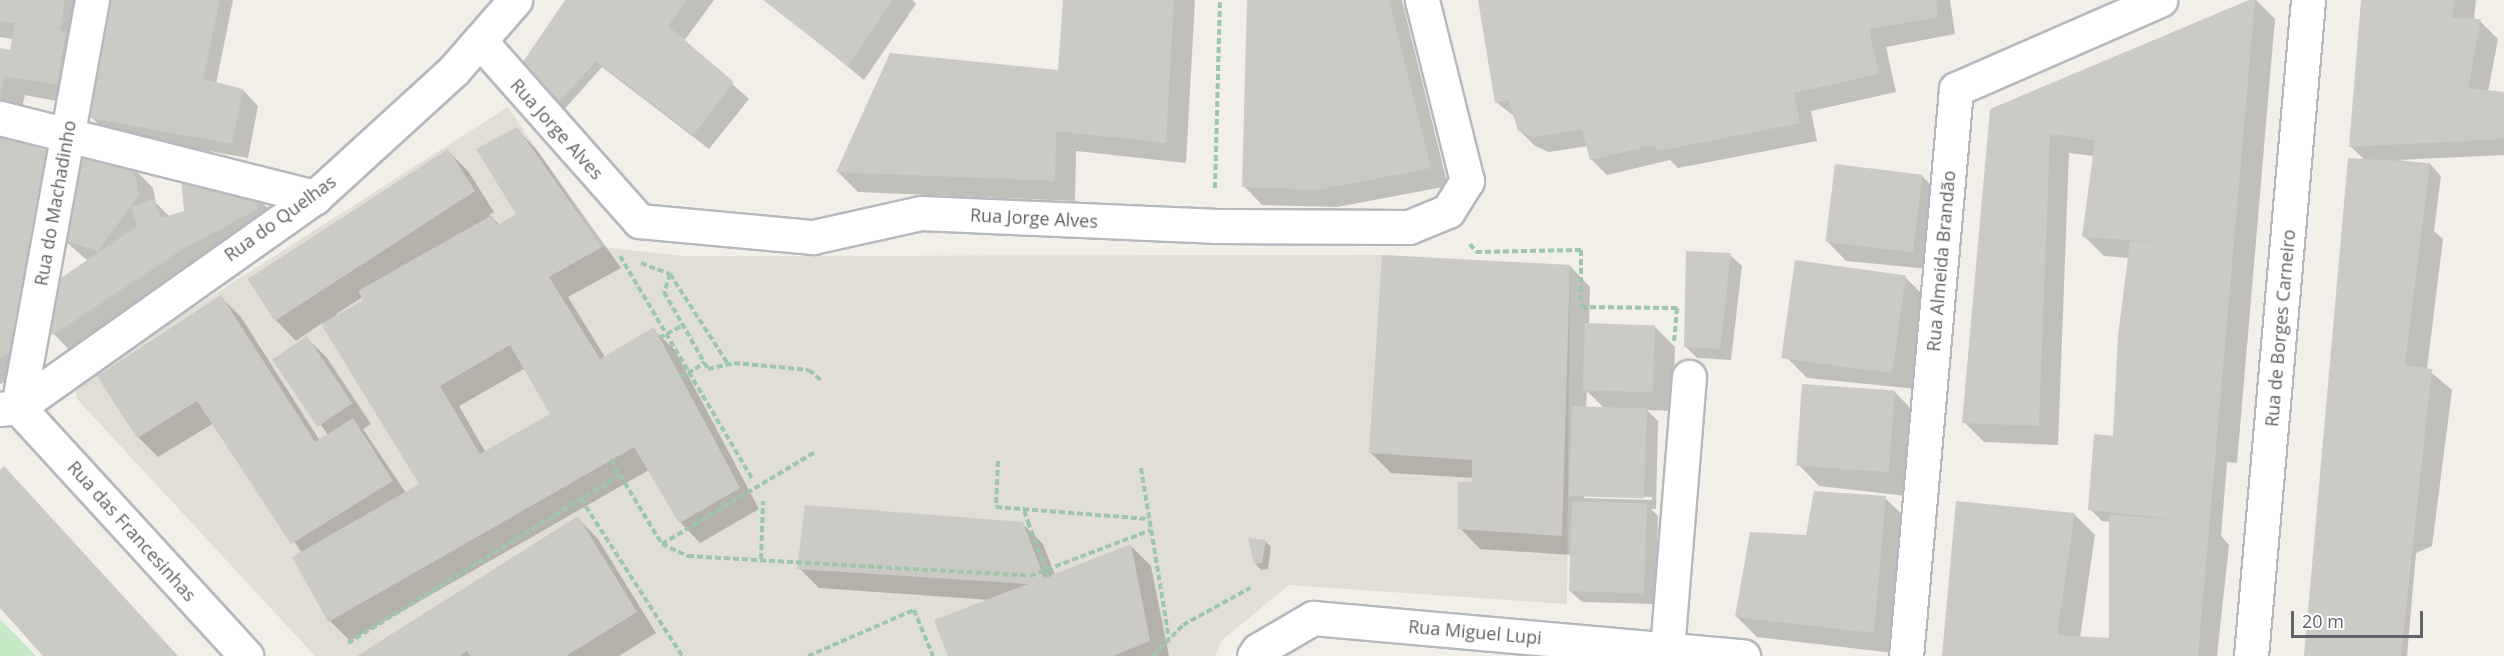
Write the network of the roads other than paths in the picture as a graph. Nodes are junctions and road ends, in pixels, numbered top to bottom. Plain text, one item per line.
1 (92, 0) edge
2 (515, 0) edge
3 (1422, 0) edge
4 (2160, 0) edge
5 (2308, 0) edge
6 (480, 42) junction
7 (0, 118) edge
8 (67, 135) junction
9 (315, 197) junction
10 (1689, 377) dead end
11 (9, 408) edge
12 (1667, 650) junction
13 (246, 656) edge
14 (1254, 656) edge
15 (1743, 656) edge
16 (1906, 656) edge
17 (2251, 656) edge

1 - 8 street, Rua do Machadinho
2 - 6 street, Rua do Quelhas
3 - 6 street, Rua Jorge Alves
4 - 16 street, Rua Almeida Brandão
5 - 17 street, Rua de Borges Carneiro
6 - 9 street, Rua do Quelhas
7 - 8 street
8 - 9 street
8 - 11 street, Rua do Machadinho
9 - 11 street, Rua do Quelhas
10 - 12 street
11 - 13 street, Rua das Francesinhas
12 - 14 street, Rua Miguel Lupi
12 - 15 street, Rua Miguel Lupi

